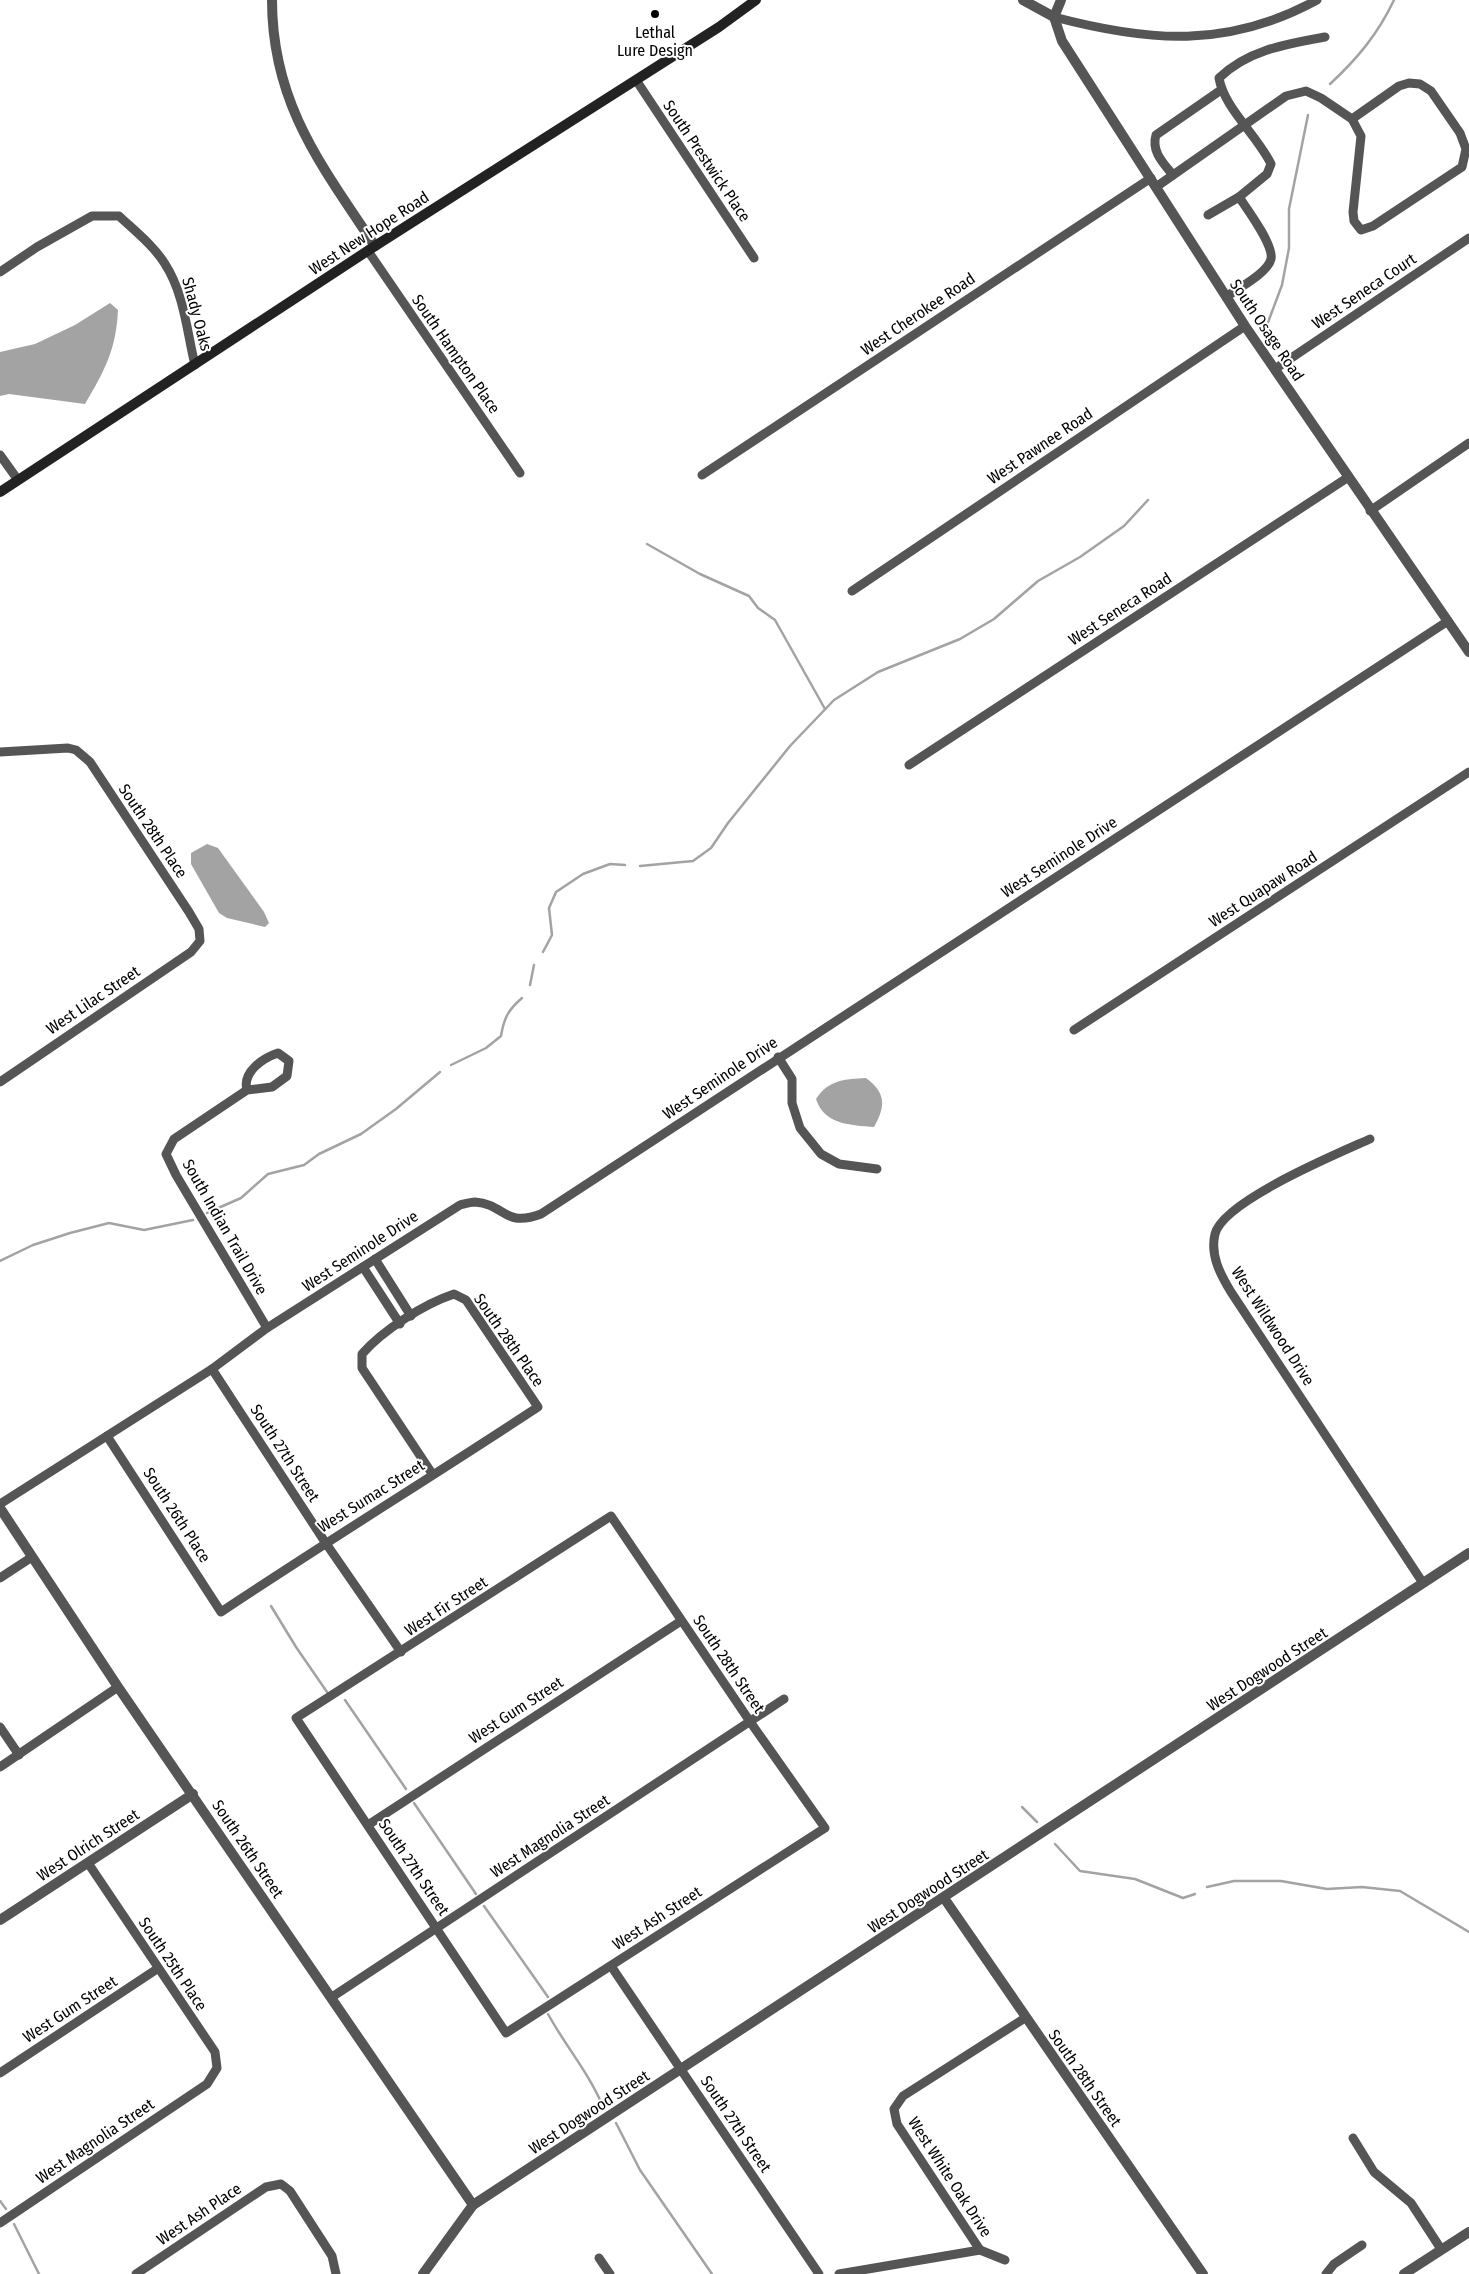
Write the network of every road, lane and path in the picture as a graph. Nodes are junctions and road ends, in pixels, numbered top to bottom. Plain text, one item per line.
1 (272, 0) edge
2 (756, 0) edge
3 (1023, 0) edge
4 (1061, 0) edge
5 (1317, 0) edge
6 (1054, 17) junction
7 (1325, 37) dead end
8 (636, 80) junction
9 (1221, 90) junction
10 (1352, 118) junction
11 (1246, 124) junction
12 (1173, 175) junction
13 (1153, 182) junction
14 (1239, 197) junction
15 (1208, 215) dead end
16 (1469, 238) edge
17 (371, 249) junction
18 (754, 258) dead end
19 (0, 272) edge
20 (1226, 297) junction
21 (1245, 326) junction
22 (195, 365) junction
23 (1275, 369) junction
24 (1469, 443) edge
25 (0, 455) edge
26 (520, 473) dead end
27 (702, 475) dead end
28 (1347, 478) junction
29 (18, 480) junction
30 (0, 492) edge
31 (1370, 511) junction
32 (852, 591) dead end
33 (1448, 621) junction
34 (1469, 652) edge
35 (0, 752) edge
36 (909, 765) dead end
37 (1469, 772) edge
38 (200, 941) joint
39 (1074, 1030) dead end
40 (778, 1058) junction
41 (0, 1082) edge
42 (247, 1090) junction
43 (1370, 1139) dead end
44 (878, 1170) dead end
45 (375, 1260) junction
46 (364, 1267) junction
47 (411, 1316) junction
48 (400, 1324) junction
49 (267, 1328) junction
50 (212, 1368) junction
51 (538, 1407) joint
52 (107, 1436) junction
53 (433, 1475) junction
54 (0, 1504) edge
55 (0, 1508) edge
56 (611, 1516) joint
57 (325, 1542) junction
58 (1469, 1553) edge
59 (32, 1557) junction
60 (0, 1578) edge
61 (1423, 1584) junction
62 (221, 1612) joint
63 (681, 1621) junction
64 (401, 1652) junction
65 (118, 1687) junction
66 (784, 1699) dead end
67 (296, 1718) joint
68 (750, 1723) junction
69 (0, 1728) edge
70 (19, 1755) junction
71 (0, 1767) edge
72 (192, 1794) junction
73 (368, 1825) junction
74 (825, 1828) joint
75 (88, 1863) junction
76 (944, 1898) junction
77 (0, 1920) edge
78 (437, 1927) junction
79 (611, 1966) junction
80 (157, 1969) junction
81 (332, 1997) junction
82 (1025, 2018) junction
83 (506, 2032) joint
84 (682, 2070) junction
85 (0, 2073) edge
86 (207, 2084) joint
87 (1353, 2138) dead end
88 (473, 2206) junction
89 (0, 2223) edge
90 (1469, 2232) edge
91 (1362, 2245) dead end
92 (1441, 2249) junction
93 (980, 2250) junction
94 (599, 2258) dead end
95 (1005, 2260) dead end
96 (334, 2273) edge
97 (136, 2274) edge
98 (423, 2274) edge
99 (610, 2274) edge
100 (819, 2274) edge
101 (839, 2274) edge
102 (1202, 2274) edge
103 (1326, 2274) edge
104 (1404, 2274) edge

1 - 17 street, South Hampton Place
2 - 8 main road, West New Hope Road
3 - 6 street
4 - 6 street
5 - 6 street
6 - 13 street, South Osage Road
7 - 9 street
8 - 17 main road, West New Hope Road
8 - 18 street, South Prestwick Place
9 - 11 street
9 - 12 street
10 - 10 street
10 - 11 street, West Cherokee Road
11 - 12 street, West Cherokee Road
11 - 14 street
12 - 13 street, West Cherokee Road
13 - 20 street, South Osage Road
13 - 27 street, West Cherokee Road
14 - 15 street
14 - 20 street
16 - 23 street, West Seneca Court
17 - 22 main road, West New Hope Road
17 - 26 street, South Hampton Place
19 - 22 street, Shady Oaks
20 - 21 street, South Osage Road
21 - 23 street, South Osage Road
21 - 32 street, West Pawnee Road
22 - 29 main road, West New Hope Road
23 - 28 street, South Osage Road
24 - 31 street
25 - 29 street
28 - 31 street, South Osage Road
28 - 36 street, West Seneca Road
29 - 30 main road, West New Hope Road
31 - 33 street, South Osage Road
33 - 34 street, South Osage Road
33 - 40 street, West Seminole Drive
35 - 38 street, South 28th Place
37 - 39 street, West Quapaw Road
38 - 41 street, West Lilac Street
40 - 44 street
40 - 45 street, West Seminole Drive
42 - 42 street, South Indian Trail Drive
42 - 49 street, South Indian Trail Drive
43 - 61 street, West Wildwood Drive
45 - 46 street, West Seminole Drive
45 - 47 street
46 - 48 street
46 - 49 street, West Seminole Drive
47 - 48 street, South 28th Place
47 - 51 street, South 28th Place
48 - 53 street, South 28th Place
49 - 50 street, West Seminole Drive
50 - 52 street, West Seminole Drive
50 - 57 street, South 27th Street
51 - 53 street, West Sumac Street
52 - 54 street, West Seminole Drive
52 - 62 street, South 26th Place
53 - 57 street, West Sumac Street
55 - 59 street, South 26th Street
56 - 63 street, South 28th Street
56 - 64 street, West Fir Street
57 - 62 street, West Sumac Street
57 - 64 street, South 27th Street
58 - 61 street, West Dogwood Street
59 - 60 street
59 - 65 street, South 26th Street
61 - 76 street, West Dogwood Street
63 - 68 street, South 28th Street
63 - 73 street, West Gum Street
64 - 67 street, West Fir Street
65 - 70 street
65 - 72 street, South 26th Street
66 - 68 street, West Magnolia Street
67 - 73 street, South 27th Street
68 - 74 street, South 28th Street
68 - 78 street, West Magnolia Street
69 - 70 street
70 - 71 street
72 - 75 street, West Olrich Street
72 - 81 street, South 26th Street
73 - 78 street, South 27th Street
74 - 79 street, West Ash Street
75 - 77 street, West Olrich Street
75 - 80 street, South 25th Place
76 - 82 street, South 28th Street
76 - 84 street, West Dogwood Street
78 - 81 street, West Magnolia Street
78 - 83 street, South 27th Street
79 - 83 street, West Ash Street
79 - 84 street, South 27th Street
80 - 85 street, West Gum Street
80 - 86 street, South 25th Place
81 - 88 street, South 26th Street
82 - 93 street, West White Oak Drive
82 - 102 street, South 28th Street
84 - 88 street, West Dogwood Street
84 - 100 street, South 27th Street
86 - 89 street, West Magnolia Street
87 - 92 street
88 - 98 street, West Dogwood Street
90 - 92 street
91 - 103 street
92 - 104 street
93 - 95 street
93 - 101 street, West White Oak Drive
94 - 99 street
96 - 97 street, West Ash Place

